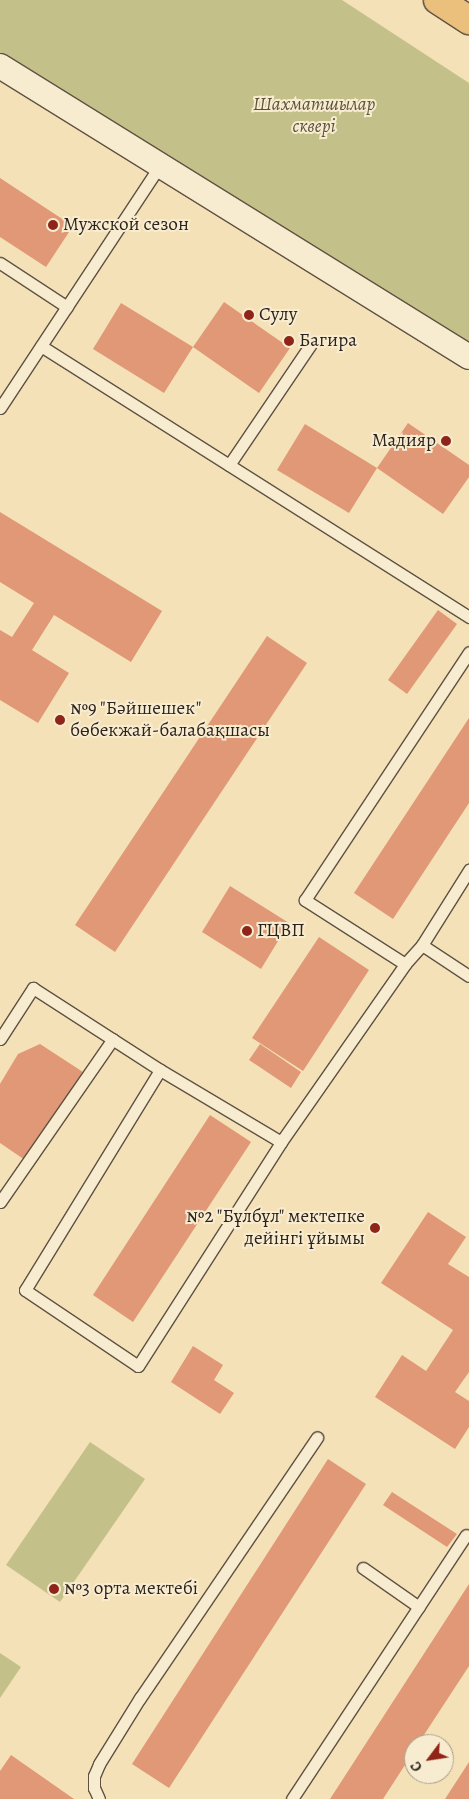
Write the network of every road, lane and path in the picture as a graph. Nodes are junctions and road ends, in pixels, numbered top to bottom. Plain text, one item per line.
1 (438, 0) edge
2 (469, 20) edge
3 (0, 66) edge
4 (160, 165) junction
5 (0, 263) edge
6 (67, 307) junction
7 (311, 344) dead end
8 (41, 346) junction
9 (469, 358) edge
10 (0, 408) edge
11 (229, 465) junction
12 (469, 616) edge
13 (469, 652) edge
14 (469, 870) edge
15 (422, 945) junction
16 (404, 964) junction
17 (469, 976) edge
18 (0, 1039) edge
19 (113, 1039) junction
20 (160, 1070) junction
21 (281, 1142) junction
22 (0, 1202) edge
23 (317, 1438) dead end
24 (466, 1535) dead end
25 (363, 1568) dead end
26 (419, 1606) junction
27 (99, 1799) edge
28 (292, 1799) edge

1 - 2 main road
3 - 4 street
4 - 6 lane
4 - 9 street
5 - 6 lane
6 - 8 lane
7 - 11 lane
8 - 10 lane
8 - 11 lane
11 - 12 lane
13 - 16 lane
14 - 15 lane
15 - 16 lane
15 - 17 lane
16 - 21 lane
18 - 19 lane
19 - 20 lane
19 - 22 lane
20 - 21 lane
20 - 21 lane
23 - 27 lane
24 - 26 lane
25 - 26 lane
26 - 28 lane

